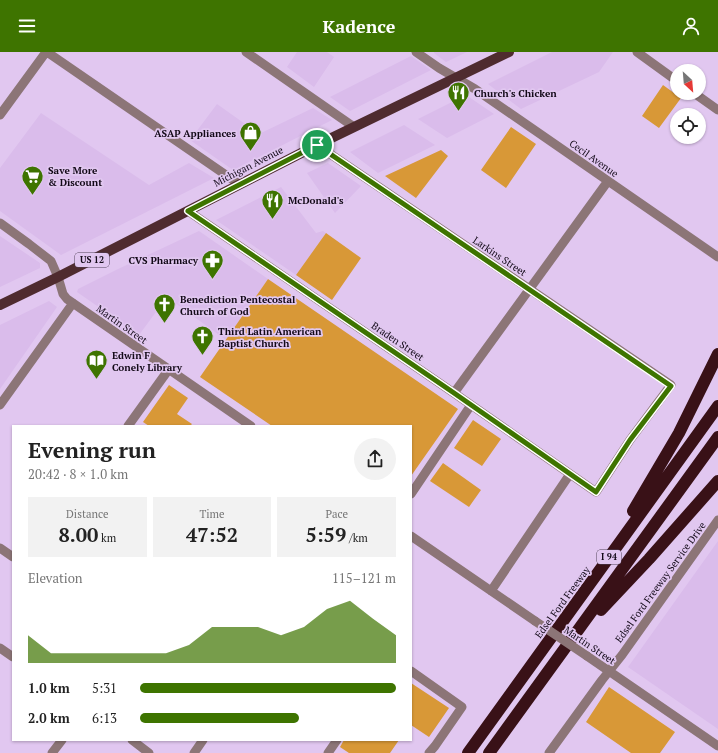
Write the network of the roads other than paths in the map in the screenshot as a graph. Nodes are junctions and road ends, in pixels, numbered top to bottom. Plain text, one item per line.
1 (46, 52) edge
2 (246, 52) edge
3 (416, 52) edge
4 (509, 52) edge
5 (637, 52) edge
6 (670, 76) edge
7 (456, 78) junction
8 (704, 100) edge
9 (718, 110) edge
10 (0, 115) edge
11 (354, 127) junction
12 (317, 145) junction
13 (608, 181) junction
14 (239, 184) junction
15 (188, 211) junction
16 (0, 223) edge
17 (718, 257) edge
18 (58, 277) junction
19 (530, 289) junction
20 (73, 303) junction
21 (0, 305) edge
22 (718, 354) edge
23 (169, 370) junction
24 (454, 393) junction
25 (0, 405) edge
26 (471, 405) junction
27 (718, 406) edge
28 (129, 425) edge
29 (250, 425) edge
30 (718, 437) edge
31 (570, 474) junction
32 (718, 481) edge
33 (596, 492) joint
34 (412, 493) edge
35 (718, 520) edge
36 (412, 537) edge
37 (0, 548) edge
38 (12, 556) edge
39 (491, 591) junction
40 (572, 608) junction
41 (578, 632) junction
42 (0, 648) edge
43 (12, 656) edge
44 (608, 671) junction
45 (412, 672) edge
46 (488, 724) junction
47 (61, 741) edge
48 (133, 741) edge
49 (202, 741) edge
50 (336, 741) edge
51 (718, 746) edge
52 (52, 753) edge
53 (150, 753) edge
54 (194, 753) edge
55 (328, 753) edge
56 (429, 753) edge
57 (461, 753) edge
58 (468, 753) edge
59 (489, 753) edge
60 (549, 753) edge

1 - 10 street
1 - 14 street
2 - 11 street
3 - 7 street, Cecil Avenue
4 - 7 main road, Michigan Avenue / US 12
5 - 6 street
7 - 11 main road, Michigan Avenue / US 12
7 - 13 street, Cecil Avenue
8 - 9 street
11 - 12 main road, Michigan Avenue / US 12
12 - 14 main road, Michigan Avenue / US 12
12 - 19 street, Larkins Street
13 - 17 street, Cecil Avenue
13 - 19 street
14 - 15 main road, Michigan Avenue / US 12
15 - 18 main road, Michigan Avenue / US 12
15 - 24 street, Braden Street
16 - 18 street, Martin Street
18 - 20 street, Martin Street
18 - 21 main road, Michigan Avenue / US 12
19 - 24 street
19 - 33 street, Larkins Street
20 - 23 street, Martin Street
20 - 25 street
22 - 40 highway
23 - 28 street
23 - 29 street, Martin Street
24 - 26 street, Braden Street
26 - 31 street, Braden Street
26 - 34 street
27 - 40 highway, Edsel Ford Freeway / I 94
30 - 41 highway, I 94
31 - 33 street, Braden Street
31 - 39 street
32 - 41 highway
35 - 44 street, Edsel Ford Freeway Service Drive
36 - 39 street, Martin Street
37 - 38 street
39 - 44 street, Martin Street, bridge
40 - 46 highway, Edsel Ford Freeway / I 94
41 - 59 highway, I 94
42 - 43 street
44 - 51 street, Martin Street
44 - 60 street, Edsel Ford Freeway Service Drive
45 - 56 street
46 - 57 highway
46 - 58 highway, Edsel Ford Freeway / I 94
47 - 52 street
48 - 53 street
49 - 54 street
50 - 55 street

